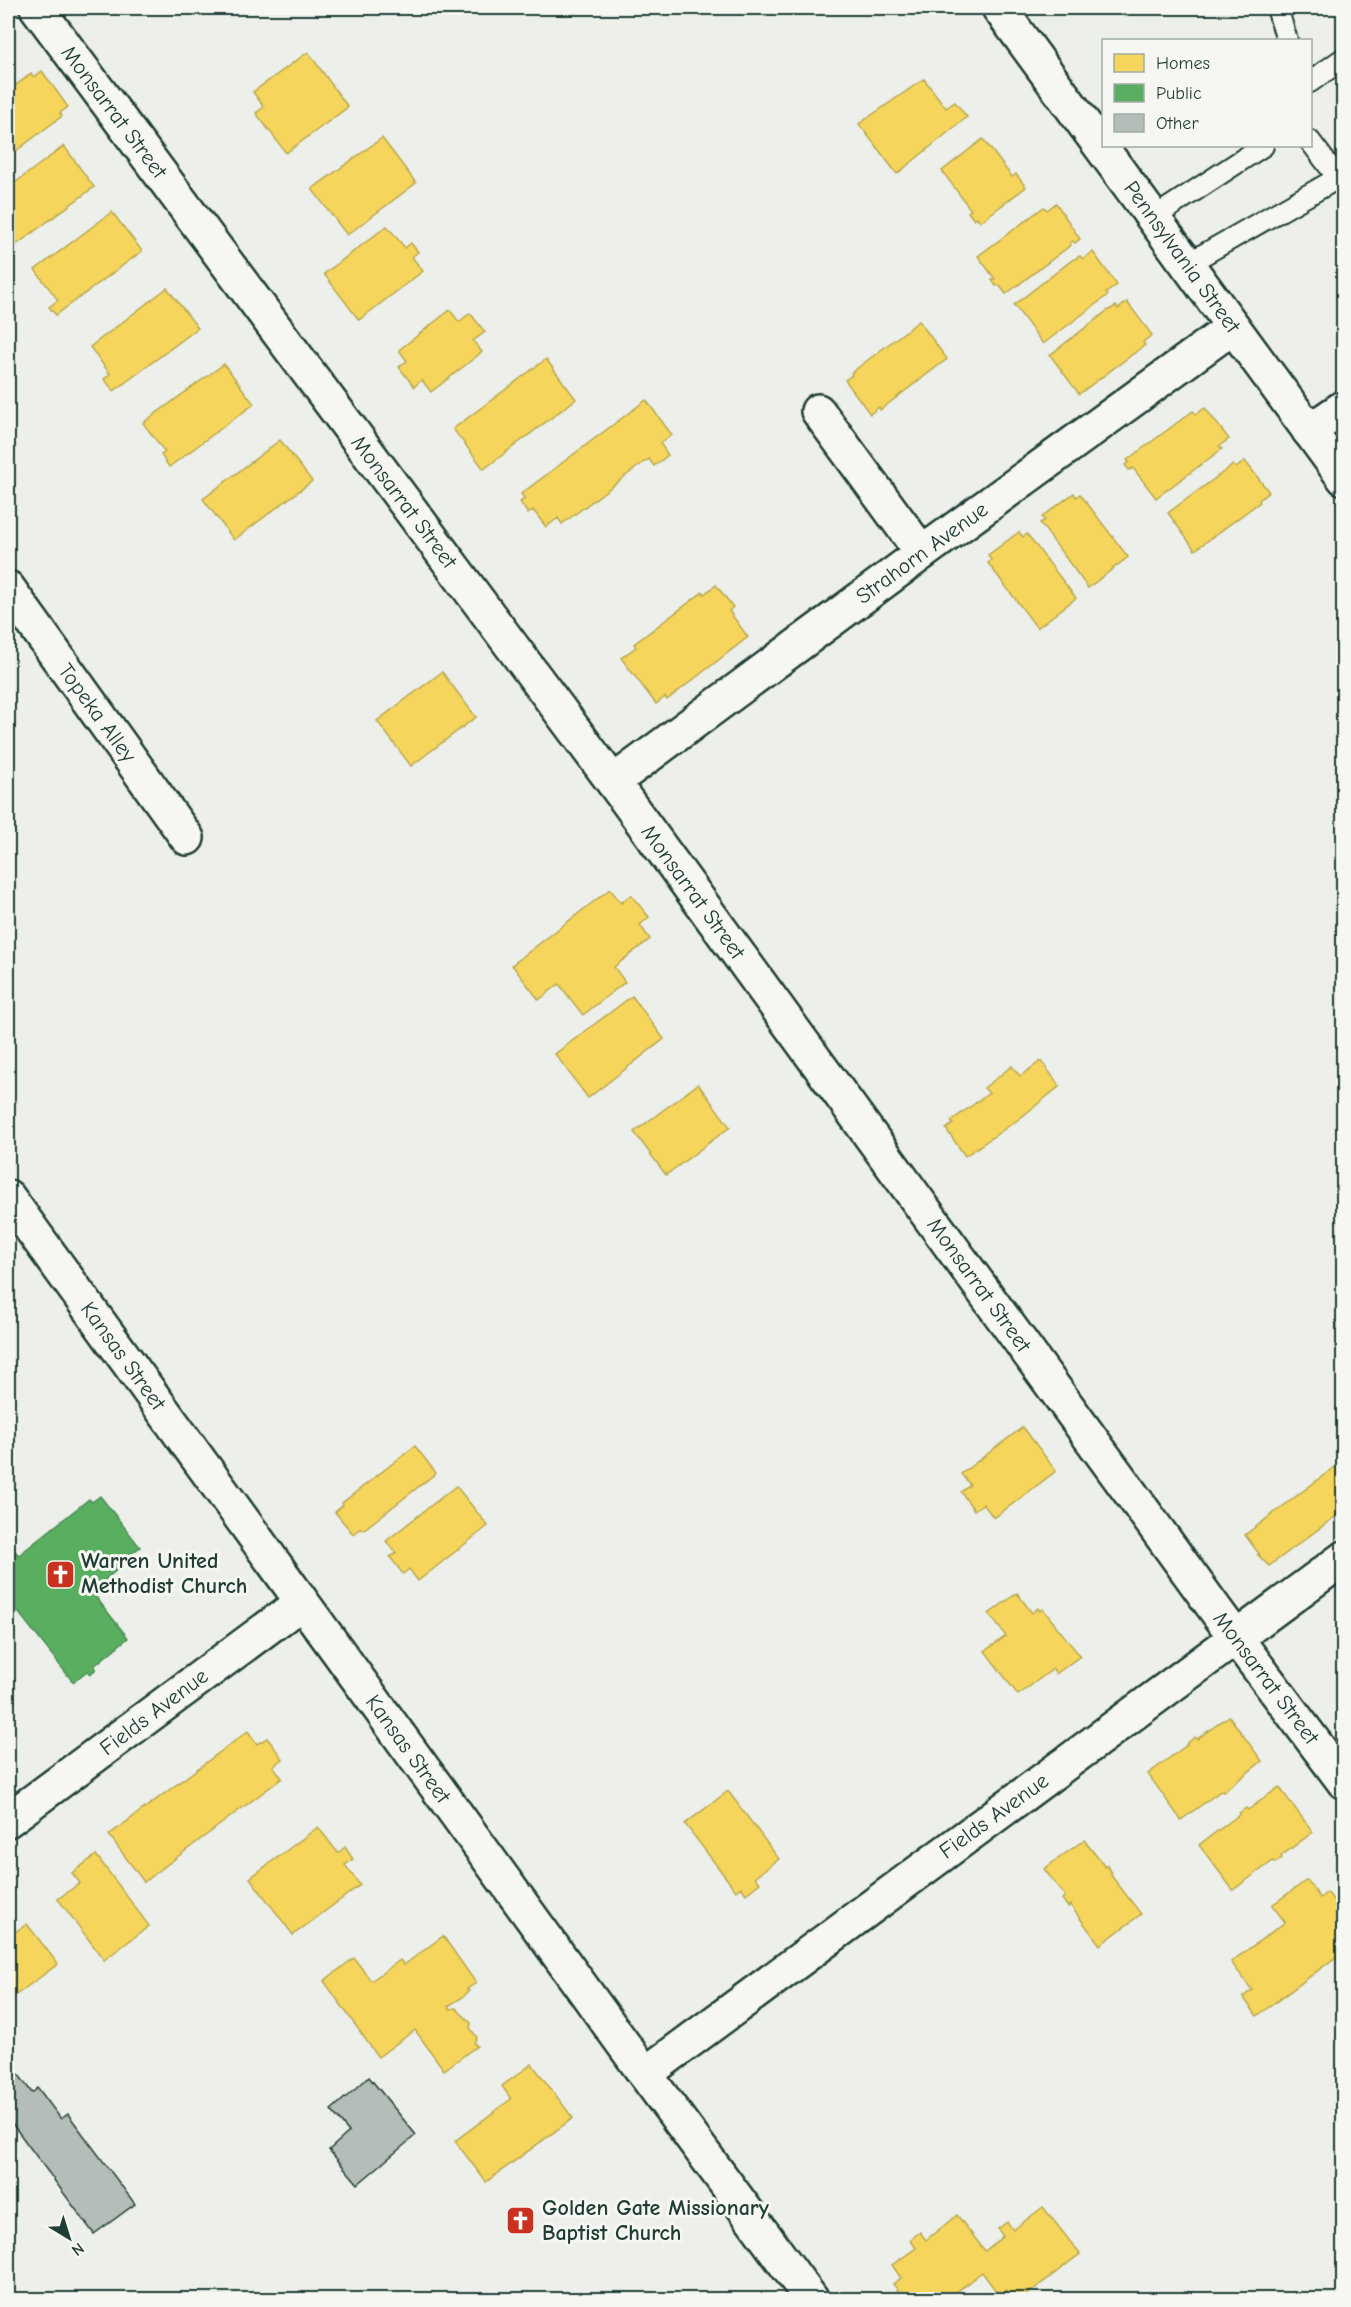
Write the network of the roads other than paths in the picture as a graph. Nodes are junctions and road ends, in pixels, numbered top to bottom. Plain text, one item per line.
1 (37, 8) edge
2 (999, 8) edge
3 (1277, 8) edge
4 (1287, 39) edge
5 (1344, 58) edge
6 (1312, 81) edge
7 (1312, 142) edge
8 (1261, 147) edge
9 (1341, 178) edge
10 (1153, 218) junction
11 (1186, 264) junction
12 (1233, 327) junction
13 (1344, 407) edge
14 (818, 411) dead end
15 (1309, 431) junction
16 (1344, 478) edge
17 (922, 553) junction
18 (8, 588) edge
19 (613, 782) junction
20 (187, 838) dead end
21 (8, 1197) edge
22 (1344, 1558) edge
23 (301, 1603) junction
24 (1236, 1638) junction
25 (1344, 1782) edge
26 (8, 1820) edge
27 (645, 2074) junction
28 (812, 2300) edge

1 - 19 street, Monsarrat Street
2 - 10 street, Pennsylvania Street
3 - 4 lane
5 - 6 lane
7 - 9 lane
8 - 10 lane
9 - 11 lane
10 - 11 street, Pennsylvania Street
11 - 12 street, Pennsylvania Street
12 - 15 street, Pennsylvania Street
12 - 17 street, Strahorn Avenue
13 - 15 street
14 - 17 street
15 - 16 street, Pennsylvania Street
17 - 19 street, Strahorn Avenue
18 - 20 street, Topeka Alley
19 - 24 street, Monsarrat Street
21 - 23 street, Kansas Street
22 - 24 street, Fields Avenue
23 - 26 street, Fields Avenue
23 - 27 street, Kansas Street
24 - 25 street, Monsarrat Street
24 - 27 street, Fields Avenue
27 - 28 street, Kansas Street

